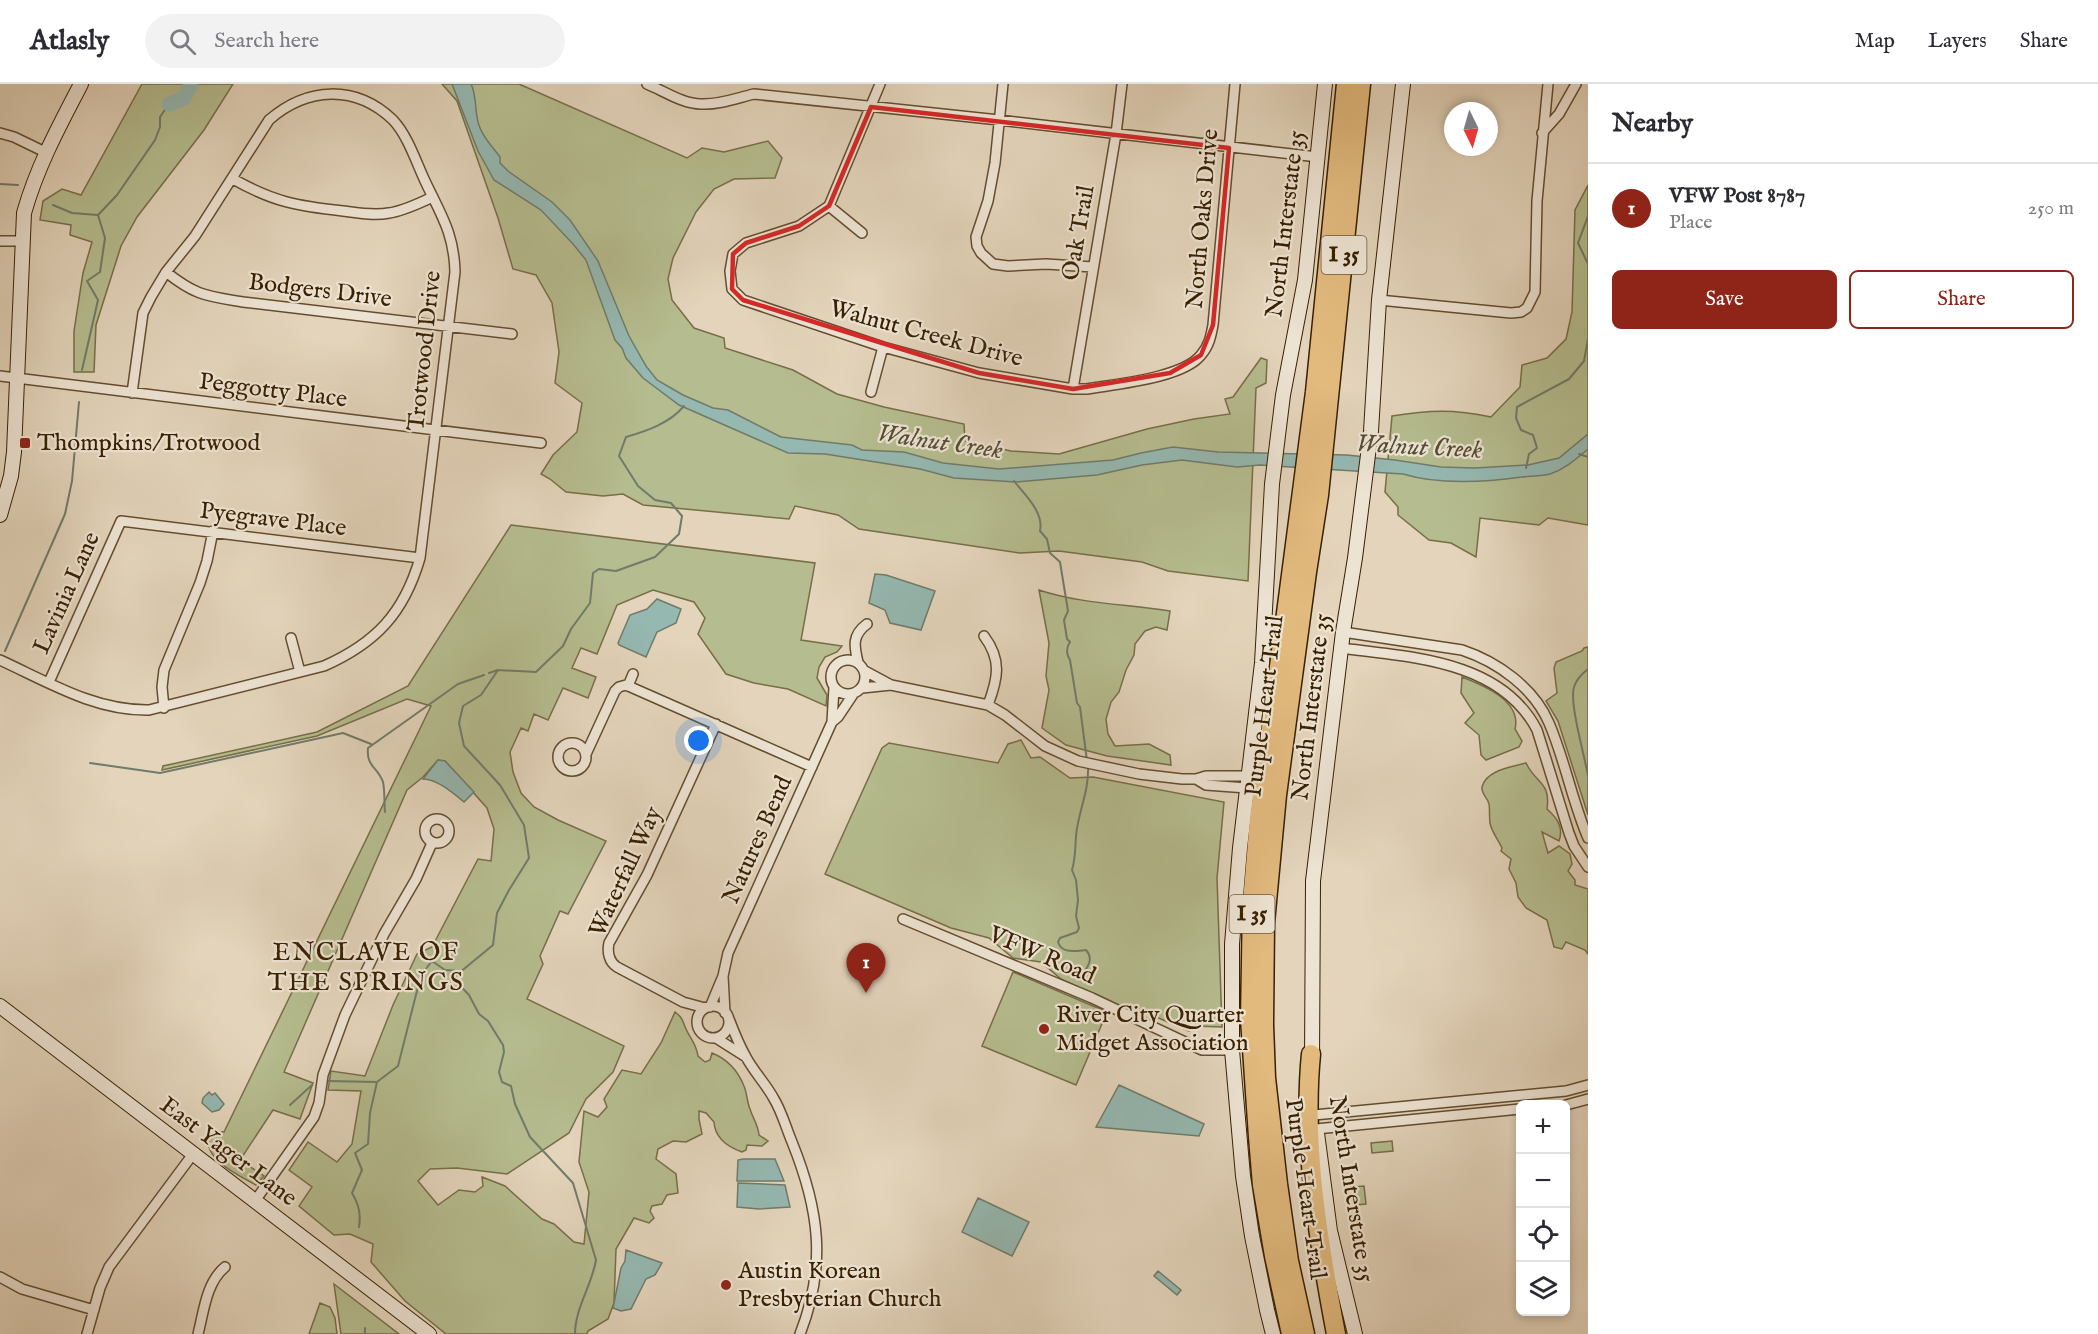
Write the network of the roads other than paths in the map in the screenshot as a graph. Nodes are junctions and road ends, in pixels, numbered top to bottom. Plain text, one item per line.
1 (81, 84) edge
2 (647, 84) edge
3 (758, 84) edge
4 (880, 84) edge
5 (1003, 84) edge
6 (1122, 84) edge
7 (1235, 84) edge
8 (1325, 84) edge
9 (1347, 84) edge
10 (1361, 84) edge
11 (1404, 84) edge
12 (1548, 84) edge
13 (1576, 84) edge
14 (753, 94) junction
15 (871, 107) junction
16 (999, 120) junction
17 (0, 133) edge
18 (1542, 133) junction
19 (1116, 134) junction
20 (1230, 148) junction
21 (45, 152) junction
22 (1318, 157) junction
23 (233, 179) junction
24 (433, 197) junction
25 (829, 206) junction
26 (862, 233) dead end
27 (0, 241) edge
28 (22, 241) junction
29 (1093, 267) junction
30 (166, 272) junction
31 (1379, 300) junction
32 (449, 327) junction
33 (512, 334) dead end
34 (884, 347) junction
35 (1201, 355) joint
36 (0, 376) edge
37 (18, 378) junction
38 (1073, 389) junction
39 (871, 392) dead end
40 (132, 393) junction
41 (1319, 425) junction
42 (437, 431) junction
43 (541, 443) dead end
44 (1311, 494) junction
45 (0, 515) edge
46 (121, 520) joint
47 (213, 531) junction
48 (420, 558) junction
49 (867, 624) dead end
50 (1342, 632) junction
51 (984, 636) dead end
52 (291, 638) dead end
53 (853, 645) junction
54 (1341, 648) junction
55 (0, 660) edge
56 (858, 662) junction
57 (838, 663) junction
58 (865, 671) junction
59 (300, 672) junction
60 (633, 674) dead end
61 (49, 682) junction
62 (891, 685) junction
63 (628, 686) junction
64 (834, 687) junction
65 (858, 691) junction
66 (988, 705) junction
67 (164, 708) junction
68 (832, 722) junction
69 (716, 724) junction
70 (586, 754) dead end
71 (812, 767) junction
72 (1248, 782) junction
73 (1588, 838) edge
74 (432, 843) dead end
75 (1588, 867) edge
76 (903, 919) dead end
77 (723, 976) junction
78 (683, 1002) junction
79 (0, 1006) edge
80 (707, 1008) junction
81 (727, 1016) junction
82 (697, 1023) junction
83 (716, 1038) junction
84 (1232, 1050) junction
85 (1311, 1054) junction
86 (746, 1057) junction
87 (1588, 1085) edge
88 (1588, 1099) edge
89 (1570, 1104) edge
90 (1516, 1109) edge
91 (1315, 1122) junction
92 (193, 1154) junction
93 (255, 1201) junction
94 (225, 1267) dead end
95 (0, 1277) edge
96 (94, 1310) junction
97 (87, 1334) edge
98 (198, 1334) edge
99 (429, 1334) edge
100 (800, 1334) edge
101 (1273, 1334) edge
102 (1291, 1334) edge
103 (1305, 1334) edge
104 (1336, 1334) edge
105 (1355, 1334) edge

1 - 21 main road
2 - 14 street
3 - 14 street
4 - 15 street
5 - 16 street
6 - 19 street, Oak Trail
7 - 20 street, North Oaks Drive
8 - 22 main road, North Interstate 35
9 - 41 highway, Purple Heart Trail / I 35
10 - 41 highway, Purple Heart Trail / I 35
11 - 31 main road, North Interstate 35
12 - 18 street
13 - 18 street
14 - 15 street
15 - 16 street
15 - 25 street
16 - 19 street
16 - 29 street
17 - 21 street
18 - 31 street
19 - 20 street
19 - 29 street, Oak Trail
20 - 22 street
20 - 35 street, North Oaks Drive
21 - 28 main road
22 - 72 main road, North Interstate 35
23 - 24 street
23 - 24 street, Trotwood Drive
23 - 30 street, Trotwood Drive
24 - 32 street, Trotwood Drive
25 - 26 street
25 - 34 street, Walnut Creek Drive
27 - 28 street
28 - 37 main road
29 - 38 street, Oak Trail
30 - 32 street, Bodgers Drive
30 - 40 street, Trotwood Drive
31 - 50 main road, North Interstate 35
32 - 33 street, Bodgers Drive
32 - 42 street, Trotwood Drive
34 - 38 street, Walnut Creek Drive
34 - 39 street
35 - 38 street, Walnut Creek Drive
36 - 37 street, Peggotty Place
37 - 40 street, Peggotty Place
37 - 45 main road
40 - 42 street, Peggotty Place
41 - 44 highway, Purple Heart Trail / I 35
42 - 43 street, Peggotty Place
42 - 48 street, Trotwood Drive
44 - 102 highway, Purple Heart Trail / I 35
44 - 103 highway, Purple Heart Trail / I 35
46 - 47 street, Pyegrave Place
46 - 61 street, Lavinia Lane
47 - 48 street, Pyegrave Place
47 - 67 street
48 - 59 street, Trotwood Drive
49 - 53 street
50 - 54 main road, North Interstate 35
50 - 73 street
51 - 66 street
52 - 59 street
53 - 56 street
53 - 57 street
54 - 75 street
54 - 85 main road, North Interstate 35
55 - 61 street, Trotwood Drive
56 - 57 street
56 - 58 street
57 - 64 street
58 - 62 street
58 - 65 street
59 - 67 street, Trotwood Drive
60 - 63 street
61 - 67 street, Trotwood Drive
62 - 65 street
62 - 66 street
63 - 69 street
63 - 70 street
64 - 65 street
64 - 68 street, Natures Bend
65 - 68 street, Natures Bend
66 - 72 street
68 - 71 street, Natures Bend
69 - 71 street
69 - 78 street, Waterfall Way
71 - 77 street, Natures Bend
72 - 84 main road, North Interstate 35
74 - 93 street
76 - 84 street, VFW Road
77 - 80 street, Natures Bend
77 - 81 street, Natures Bend
78 - 80 street, Waterfall Way
78 - 82 street, Waterfall Way
79 - 92 main road, East Yager Lane
80 - 81 street
80 - 82 street
81 - 83 street
81 - 86 street, Natures Bend
82 - 83 street
83 - 86 street, Natures Bend
84 - 101 main road, North Interstate 35
85 - 91 main road, North Interstate 35
85 - 104 highway
86 - 100 street, Natures Bend
87 - 91 street
88 - 89 street
90 - 91 street
91 - 105 main road, North Interstate 35
92 - 93 main road, East Yager Lane
92 - 96 street
93 - 99 main road, East Yager Lane
94 - 98 street
95 - 96 street
96 - 97 street

